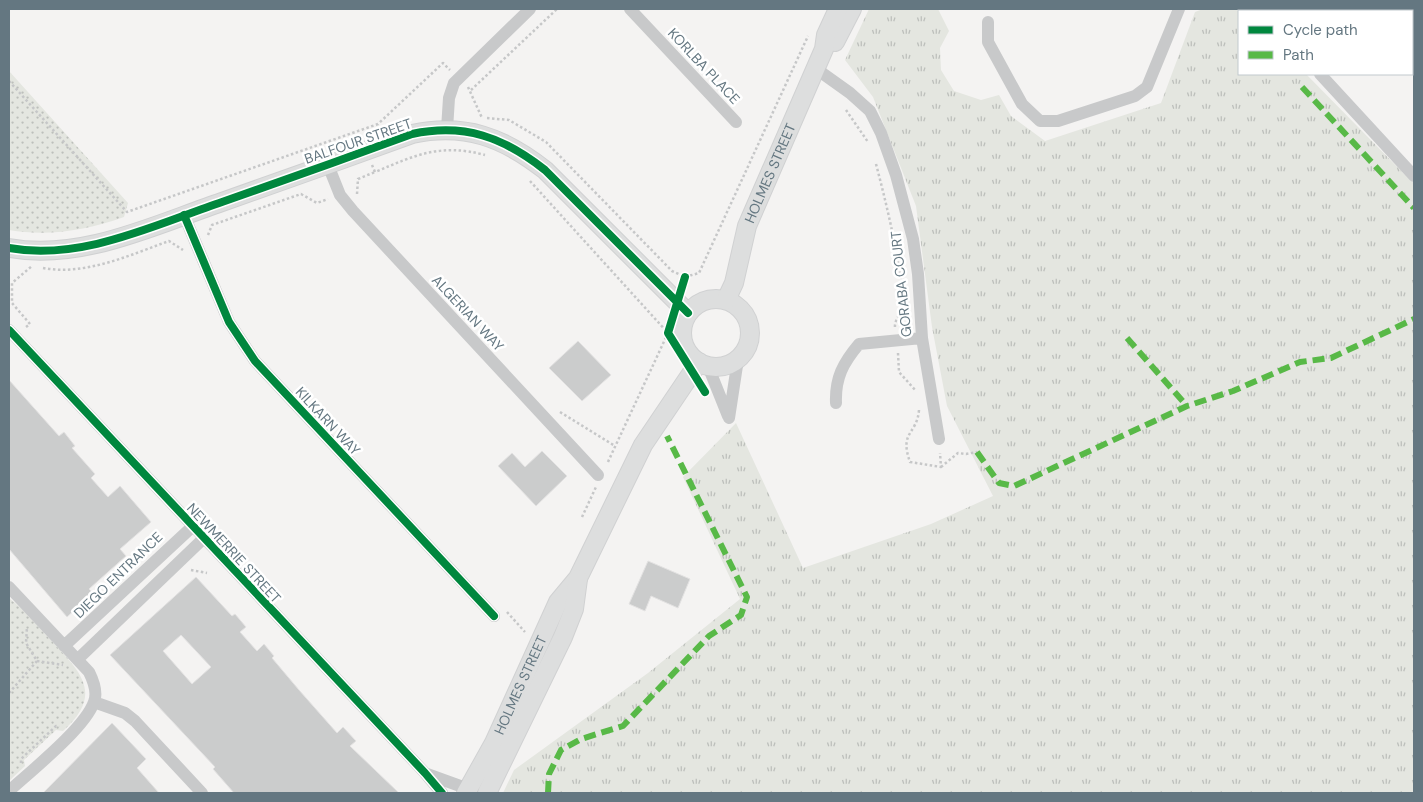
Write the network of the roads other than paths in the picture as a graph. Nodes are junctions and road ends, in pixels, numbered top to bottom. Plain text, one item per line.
1 (530, 9) edge
2 (630, 9) edge
3 (838, 9) edge
4 (852, 9) edge
5 (1179, 9) edge
6 (988, 22) dead end
7 (824, 49) junction
8 (815, 68) junction
9 (1321, 75) edge
10 (736, 122) dead end
11 (447, 129) junction
12 (328, 165) junction
13 (1414, 176) edge
14 (184, 215) junction
15 (9, 248) edge
16 (726, 300) junction
17 (683, 308) junction
18 (12, 334) edge
19 (922, 338) junction
20 (738, 359) junction
21 (704, 364) junction
22 (836, 403) dead end
23 (939, 439) road end
24 (598, 475) dead end
25 (192, 527) junction
26 (203, 539) junction
27 (578, 578) junction
28 (9, 587) edge
29 (499, 613) road end
30 (64, 646) junction
31 (78, 659) junction
32 (94, 702) junction
33 (425, 773) junction
34 (9, 791) edge
35 (472, 792) edge
36 (202, 793) edge
37 (442, 793) edge
38 (486, 793) edge

1 - 11 street
2 - 10 street, KORLBA PLACE
3 - 7 main road, HOLMES STREET
4 - 7 main road, HOLMES STREET
5 - 6 street
7 - 8 main road, HOLMES STREET
8 - 16 main road, HOLMES STREET
8 - 19 street, GORABA COURT
9 - 13 street
11 - 12 main road, BALFOUR STREET
11 - 17 main road, BALFOUR STREET
12 - 14 main road, BALFOUR STREET
12 - 24 street, ALGERIAN WAY
14 - 15 main road, BALFOUR STREET
14 - 29 street, KILKARN WAY
16 - 17 main road
16 - 20 main road
17 - 21 main road
18 - 25 street, NEWMERRIE STREET
19 - 22 street
19 - 23 street, GORABA COURT
20 - 21 main road
20 - 21 street
21 - 27 main road, HOLMES STREET
25 - 26 street, NEWMERRIE STREET
25 - 30 street, DIEGO ENTRANCE
26 - 31 street
26 - 33 street, NEWMERRIE STREET
27 - 35 main road, HOLMES STREET
27 - 38 main road, HOLMES STREET
28 - 30 street
30 - 31 street
31 - 32 street
32 - 34 street
32 - 36 street
33 - 35 street, NEWMERRIE STREET
33 - 37 street, NEWMERRIE STREET

